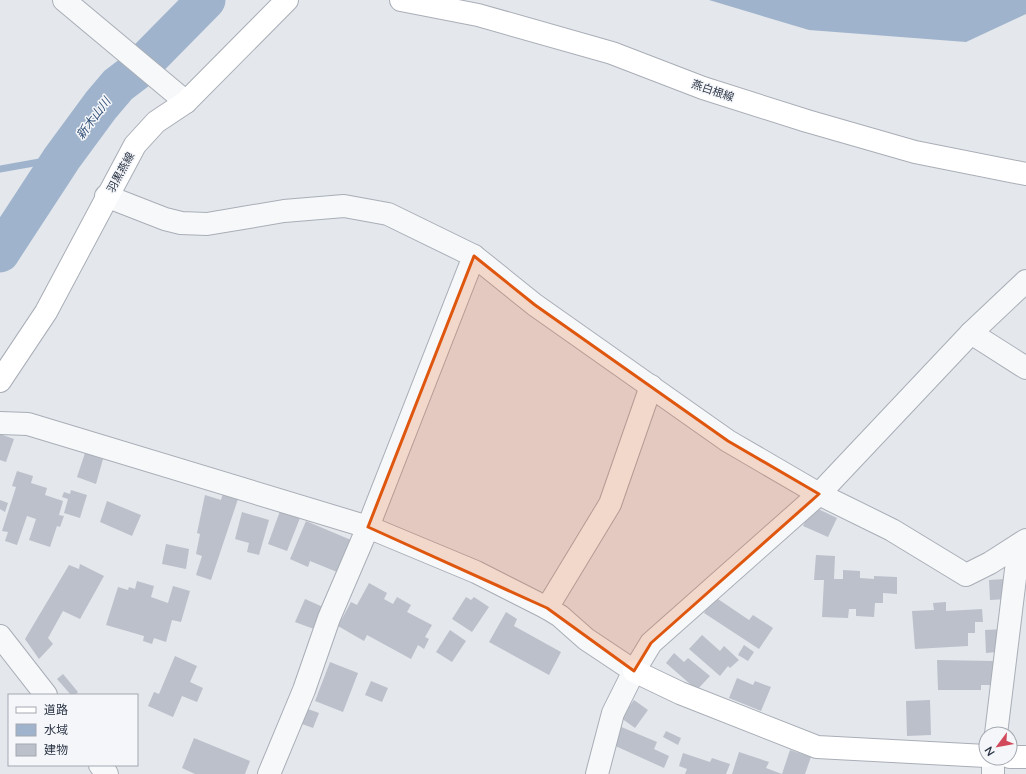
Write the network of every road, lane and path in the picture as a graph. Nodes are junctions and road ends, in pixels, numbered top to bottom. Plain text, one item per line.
1 (64, 0) edge
2 (287, 0) edge
3 (401, 0) edge
4 (186, 102) junction
5 (1026, 174) edge
6 (106, 196) junction
7 (474, 256) junction
8 (1026, 281) edge
9 (971, 333) junction
10 (1026, 368) edge
11 (0, 380) edge
12 (651, 386) junction
13 (0, 424) edge
14 (819, 494) junction
15 (368, 527) junction
16 (1022, 542) edge
17 (547, 608) junction
18 (0, 636) edge
19 (634, 671) junction
20 (45, 694) edge
21 (997, 726) edge
22 (978, 756) edge
23 (101, 766) edge
24 (107, 774) edge
25 (269, 774) edge
26 (597, 774) edge

1 - 4 street
2 - 4 main road, 羽黒燕線
3 - 5 main road, 燕白根線
4 - 6 main road, 羽黒燕線
6 - 7 street
6 - 11 main road, 羽黒燕線
7 - 12 street
7 - 15 street
8 - 9 street
9 - 10 street
9 - 14 street
12 - 14 street
12 - 17 street
13 - 15 street
14 - 16 street
14 - 19 street
15 - 17 street
15 - 25 street
16 - 21 street
17 - 19 street
18 - 20 street
19 - 22 main road
19 - 26 street
23 - 24 street

